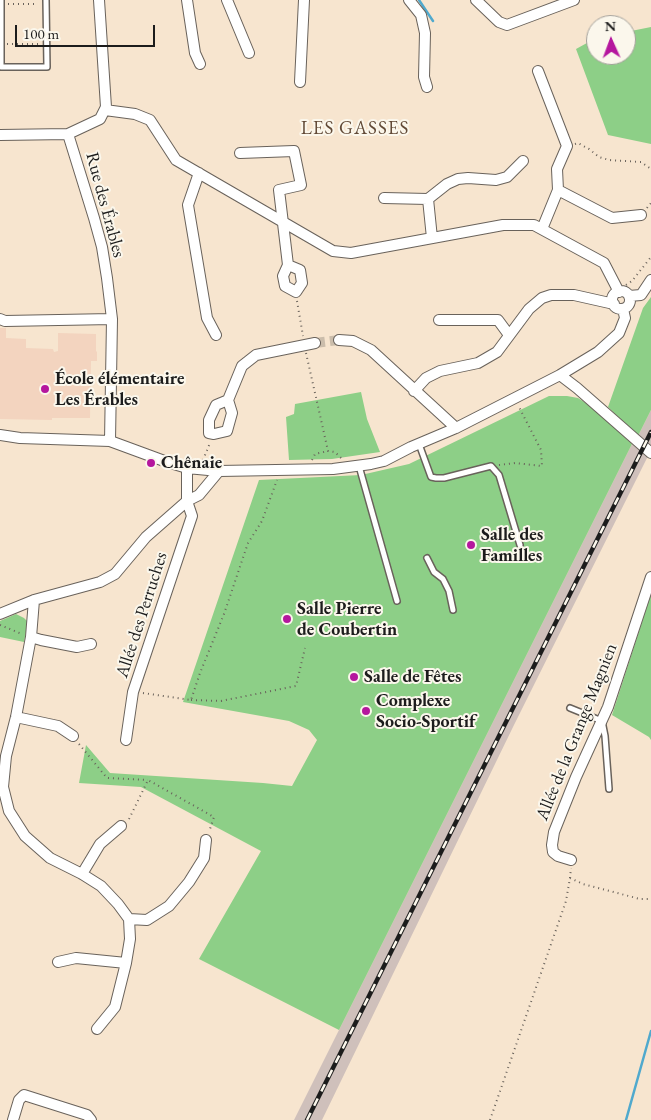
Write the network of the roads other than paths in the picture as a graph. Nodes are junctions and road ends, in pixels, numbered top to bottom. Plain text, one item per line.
1 (99, 0) edge
2 (187, 0) edge
3 (227, 0) edge
4 (304, 0) edge
5 (409, 0) edge
6 (476, 0) edge
7 (574, 0) edge
8 (1, 2) edge
9 (46, 2) edge
10 (1, 44) edge
11 (249, 53) dead end
12 (200, 64) dead end
13 (538, 71) dead end
14 (300, 82) dead end
15 (427, 87) dead end
16 (105, 110) junction
17 (68, 134) junction
18 (0, 135) edge
19 (240, 153) dead end
20 (523, 161) dead end
21 (199, 173) junction
22 (558, 190) junction
23 (384, 198) dead end
24 (428, 199) junction
25 (641, 215) dead end
26 (284, 222) junction
27 (542, 229) junction
28 (432, 238) junction
29 (288, 265) junction
30 (651, 280) edge
31 (619, 292) junction
32 (629, 296) junction
33 (618, 307) junction
34 (0, 319) edge
35 (112, 319) junction
36 (440, 320) dead end
37 (216, 335) dead end
38 (510, 335) junction
39 (339, 340) tunnel mouth
40 (309, 344) tunnel mouth
41 (560, 375) junction
42 (414, 391) junction
43 (228, 400) junction
44 (456, 428) junction
45 (0, 435) edge
46 (110, 441) junction
47 (419, 444) junction
48 (651, 453) edge
49 (354, 466) junction
50 (187, 468) junction
51 (219, 471) junction
52 (187, 501) junction
53 (520, 544) dead end
54 (427, 558) dead end
55 (651, 577) edge
56 (34, 600) junction
57 (398, 600) dead end
58 (453, 610) dead end
59 (0, 614) edge
60 (31, 637) junction
61 (91, 644) dead end
62 (570, 708) dead end
63 (16, 717) junction
64 (602, 721) junction
65 (73, 736) road end
66 (126, 740) dead end
67 (609, 789) dead end
68 (4, 812) edge
69 (122, 826) road end
70 (206, 840) road end
71 (571, 860) road end
72 (82, 874) junction
73 (129, 919) junction
74 (58, 962) dead end
75 (126, 963) junction
76 (97, 1029) dead end
77 (13, 1120) edge
78 (91, 1120) edge

1 - 16 street
2 - 12 street
3 - 11 street
4 - 14 street
5 - 15 street
6 - 7 street
8 - 10 lane
9 - 10 lane
13 - 22 street
16 - 17 street, Rue des Érables
16 - 21 street
17 - 18 street
17 - 35 street, Rue des Érables
19 - 26 street
20 - 24 street
21 - 26 street
21 - 37 street
22 - 25 street
22 - 27 street
23 - 24 street
24 - 28 street
26 - 28 street
26 - 29 street
27 - 28 street
27 - 31 street
29 - 29 street
30 - 32 street
31 - 32 street
31 - 33 street
32 - 33 street
33 - 38 street
33 - 41 street
34 - 35 street
35 - 46 street, Rue des Érables
36 - 38 street
38 - 42 street
39 - 42 street
40 - 43 street
41 - 44 street
41 - 48 street
42 - 44 street
43 - 43 street
44 - 47 street
45 - 46 street
46 - 50 street
47 - 49 street
47 - 53 lane
49 - 51 street
49 - 57 lane
50 - 51 street
50 - 52 street, Allée des Perruches
51 - 52 street
52 - 56 street
52 - 66 street, Allée des Perruches
54 - 58 lane
55 - 64 street, Allée de la Grange Magnien
56 - 59 street
56 - 60 street
60 - 61 street
60 - 63 street
62 - 64 lane
63 - 65 street
63 - 68 street
64 - 67 lane
64 - 71 street, Allée de la Grange Magnien
68 - 72 street
69 - 72 street
70 - 73 street
72 - 73 street
73 - 75 street
74 - 75 street
75 - 76 street
77 - 78 street

